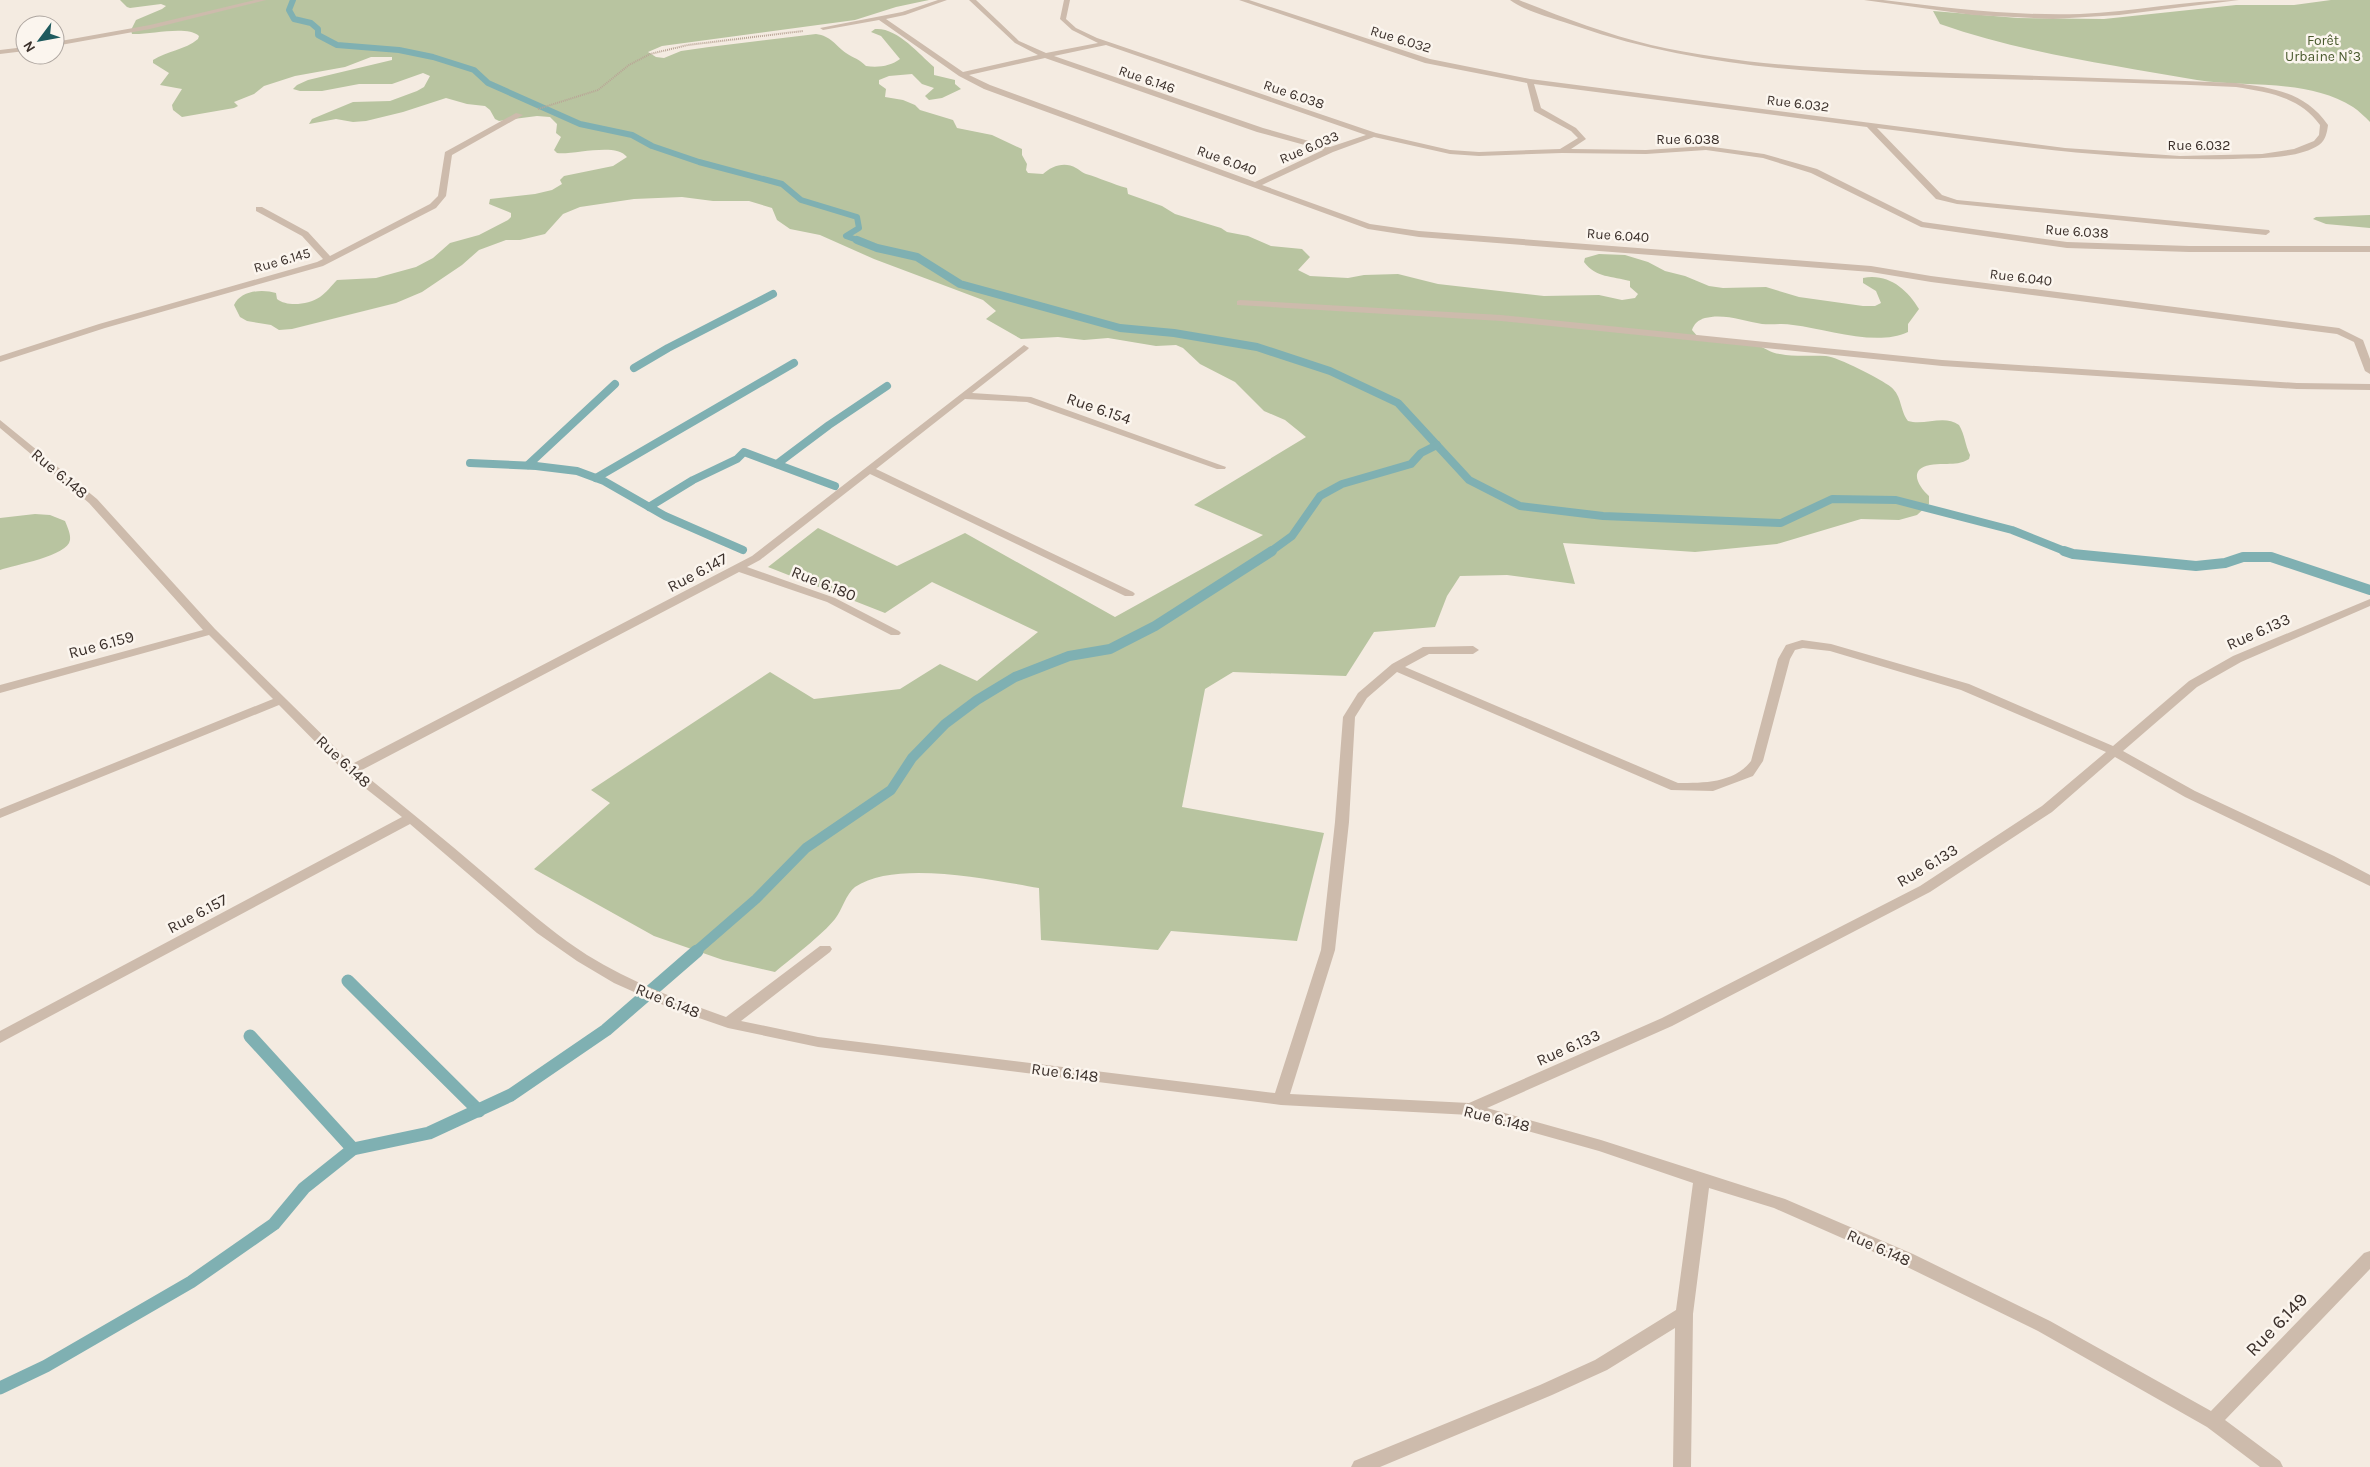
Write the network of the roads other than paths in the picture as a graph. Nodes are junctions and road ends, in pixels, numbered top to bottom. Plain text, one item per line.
1 (263, 0) edge
2 (944, 0) edge
3 (972, 0) edge
4 (1067, 0) edge
5 (1242, 0) edge
6 (1513, 0) edge
7 (1867, 0) edge
8 (2236, 0) edge
9 (2151, 2) dead end
10 (2166, 7) junction
11 (881, 19) junction
12 (823, 28) road end
13 (65, 42) edge
14 (1106, 43) junction
15 (15, 50) edge
16 (0, 52) edge
17 (1043, 55) junction
18 (962, 74) junction
19 (1530, 81) junction
20 (519, 115) road end
21 (1869, 124) junction
22 (1374, 135) junction
23 (1330, 150) junction
24 (1562, 151) junction
25 (1255, 185) junction
26 (259, 208) dead end
27 (2266, 232) dead end
28 (2370, 249) edge
29 (329, 260) junction
30 (1240, 303) dead end
31 (1024, 348) dead end
32 (0, 359) edge
33 (2370, 371) edge
34 (2370, 387) edge
35 (964, 396) junction
36 (0, 423) edge
37 (1222, 467) dead end
38 (870, 470) junction
39 (739, 568) junction
40 (1129, 594) dead end
41 (2370, 602) edge
42 (211, 631) junction
43 (895, 633) dead end
44 (1473, 650) dead end
45 (1396, 667) junction
46 (0, 689) edge
47 (281, 700) junction
48 (2114, 751) junction
49 (351, 770) junction
50 (0, 814) edge
51 (411, 818) junction
52 (2370, 881) edge
53 (825, 949) dead end
54 (728, 1024) junction
55 (0, 1038) edge
56 (1281, 1099) junction
57 (1470, 1109) junction
58 (1702, 1180) junction
59 (2370, 1258) edge
60 (1684, 1314) junction
61 (2213, 1421) junction
62 (1360, 1467) edge
63 (1682, 1467) edge
64 (2274, 1467) edge

1 - 13 street
2 - 11 street
3 - 17 street, Rue 6.146
4 - 14 street, Rue 6.038
5 - 19 street, Rue 6.032
6 - 21 street, Rue 6.032
7 - 10 street
8 - 10 street
9 - 10 street
11 - 12 street
11 - 18 street, Rue 6.040
14 - 17 street
14 - 22 street, Rue 6.038
15 - 16 street
17 - 18 street
17 - 23 street, Rue 6.146
18 - 25 street, Rue 6.040
19 - 21 street, Rue 6.032
19 - 24 street
20 - 29 street, Rue 6.145
21 - 27 street
22 - 23 street, Rue 6.033
22 - 24 street, Rue 6.038
23 - 25 street, Rue 6.033
24 - 28 street, Rue 6.038
25 - 33 street, Rue 6.040
26 - 29 street
29 - 32 street, Rue 6.145
30 - 34 street
31 - 35 street, Rue 6.147
35 - 37 street, Rue 6.154
35 - 38 street, Rue 6.147
36 - 42 street, Rue 6.148
38 - 39 street, Rue 6.147
38 - 40 street
39 - 43 street, Rue 6.180
39 - 49 street, Rue 6.147
41 - 48 street, Rue 6.133
42 - 46 street, Rue 6.159
42 - 47 street, Rue 6.148
44 - 45 street
45 - 48 street
45 - 56 street
47 - 49 street, Rue 6.148
47 - 50 street
48 - 52 street
48 - 57 street, Rue 6.133
49 - 51 street, Rue 6.148
51 - 54 street, Rue 6.148
51 - 55 street, Rue 6.157
53 - 54 street
54 - 56 street, Rue 6.148
56 - 57 street, Rue 6.148
57 - 58 street, Rue 6.148
58 - 60 street
58 - 61 street, Rue 6.148
59 - 61 street, Rue 6.149
60 - 62 street
60 - 63 street
61 - 64 street, Rue 6.148

